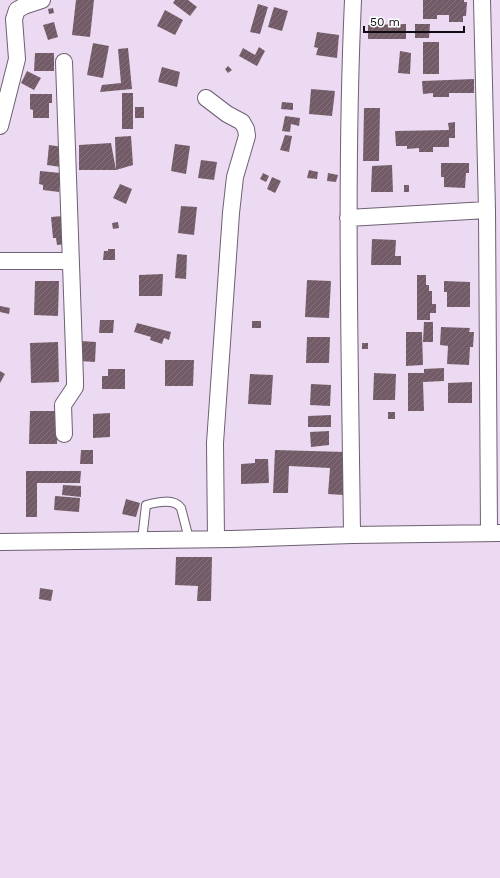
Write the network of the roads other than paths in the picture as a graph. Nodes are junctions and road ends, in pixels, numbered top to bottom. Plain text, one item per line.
1 (42, 0) edge
2 (353, 0) edge
3 (482, 0) edge
4 (64, 62) dead end
5 (206, 98) dead end
6 (0, 126) edge
7 (487, 210) junction
8 (348, 218) junction
9 (0, 261) edge
10 (70, 261) junction
11 (64, 434) dead end
12 (495, 533) edge
13 (352, 535) junction
14 (216, 538) junction
15 (189, 539) junction
16 (142, 540) junction
17 (0, 542) edge

1 - 6 street
2 - 8 street
3 - 7 street
4 - 10 street
5 - 14 street
7 - 8 street
7 - 12 street
8 - 13 street
9 - 10 street
10 - 11 street
12 - 13 street
13 - 14 street
14 - 15 street
15 - 16 street
15 - 16 lane
16 - 17 street

